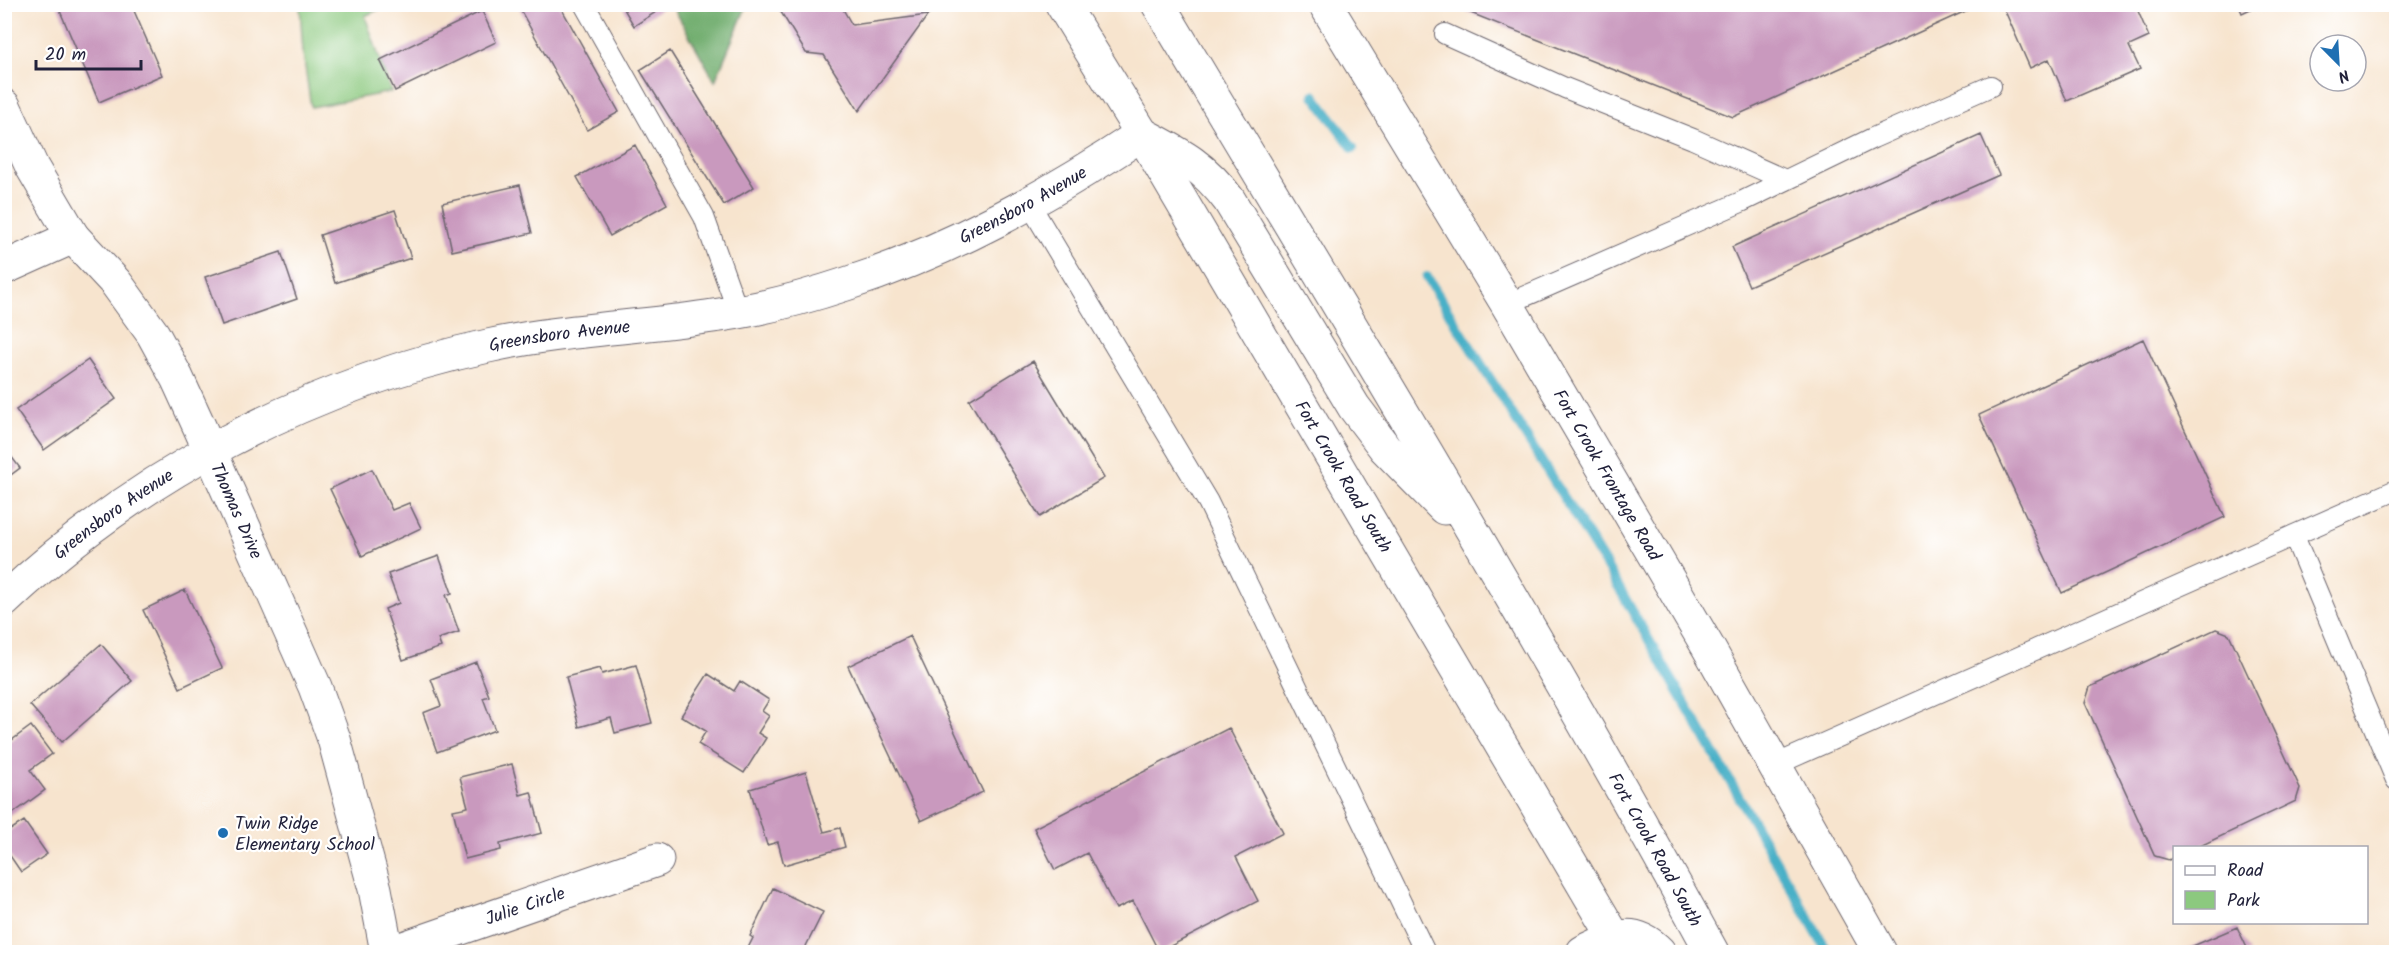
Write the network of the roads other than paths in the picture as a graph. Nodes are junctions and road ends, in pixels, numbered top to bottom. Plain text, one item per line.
1 (584, 4) edge
2 (1062, 4) edge
3 (1158, 4) edge
4 (1325, 4) edge
5 (1445, 34) dead end
6 (1991, 86) dead end
7 (4, 106) edge
8 (1142, 134) junction
9 (1785, 180) junction
10 (1029, 203) junction
11 (73, 237) junction
12 (4, 268) edge
13 (1507, 304) junction
14 (738, 312) junction
15 (209, 451) junction
16 (2397, 490) edge
17 (2294, 536) junction
18 (1479, 543) junction
19 (4, 601) edge
20 (1775, 765) junction
21 (2397, 780) edge
22 (657, 860) dead end
23 (1618, 945) edge
24 (387, 952) edge
25 (392, 952) edge
26 (1425, 952) edge
27 (1583, 952) edge
28 (1659, 952) edge
29 (1712, 952) edge
30 (1880, 952) edge

1 - 14 lane
2 - 8 street, Fort Crook Road South
3 - 18 street, Fort Crook Road South
4 - 13 street, Fort Crook Frontage Road
5 - 9 lane
6 - 9 lane
7 - 11 street, Thomas Drive
8 - 10 street, Greensboro Avenue
8 - 18 street
8 - 23 street, Fort Crook Road South
9 - 13 lane
10 - 14 street, Greensboro Avenue
10 - 26 lane
11 - 12 street
11 - 15 street, Thomas Drive
13 - 20 street, Fort Crook Frontage Road
14 - 15 street, Greensboro Avenue
15 - 19 street, Greensboro Avenue
15 - 24 street, Thomas Drive
16 - 17 lane
17 - 20 lane
17 - 21 lane
18 - 29 street, Fort Crook Road South
20 - 30 street, Fort Crook Frontage Road
22 - 25 street, Julie Circle
23 - 27 street
23 - 28 street

